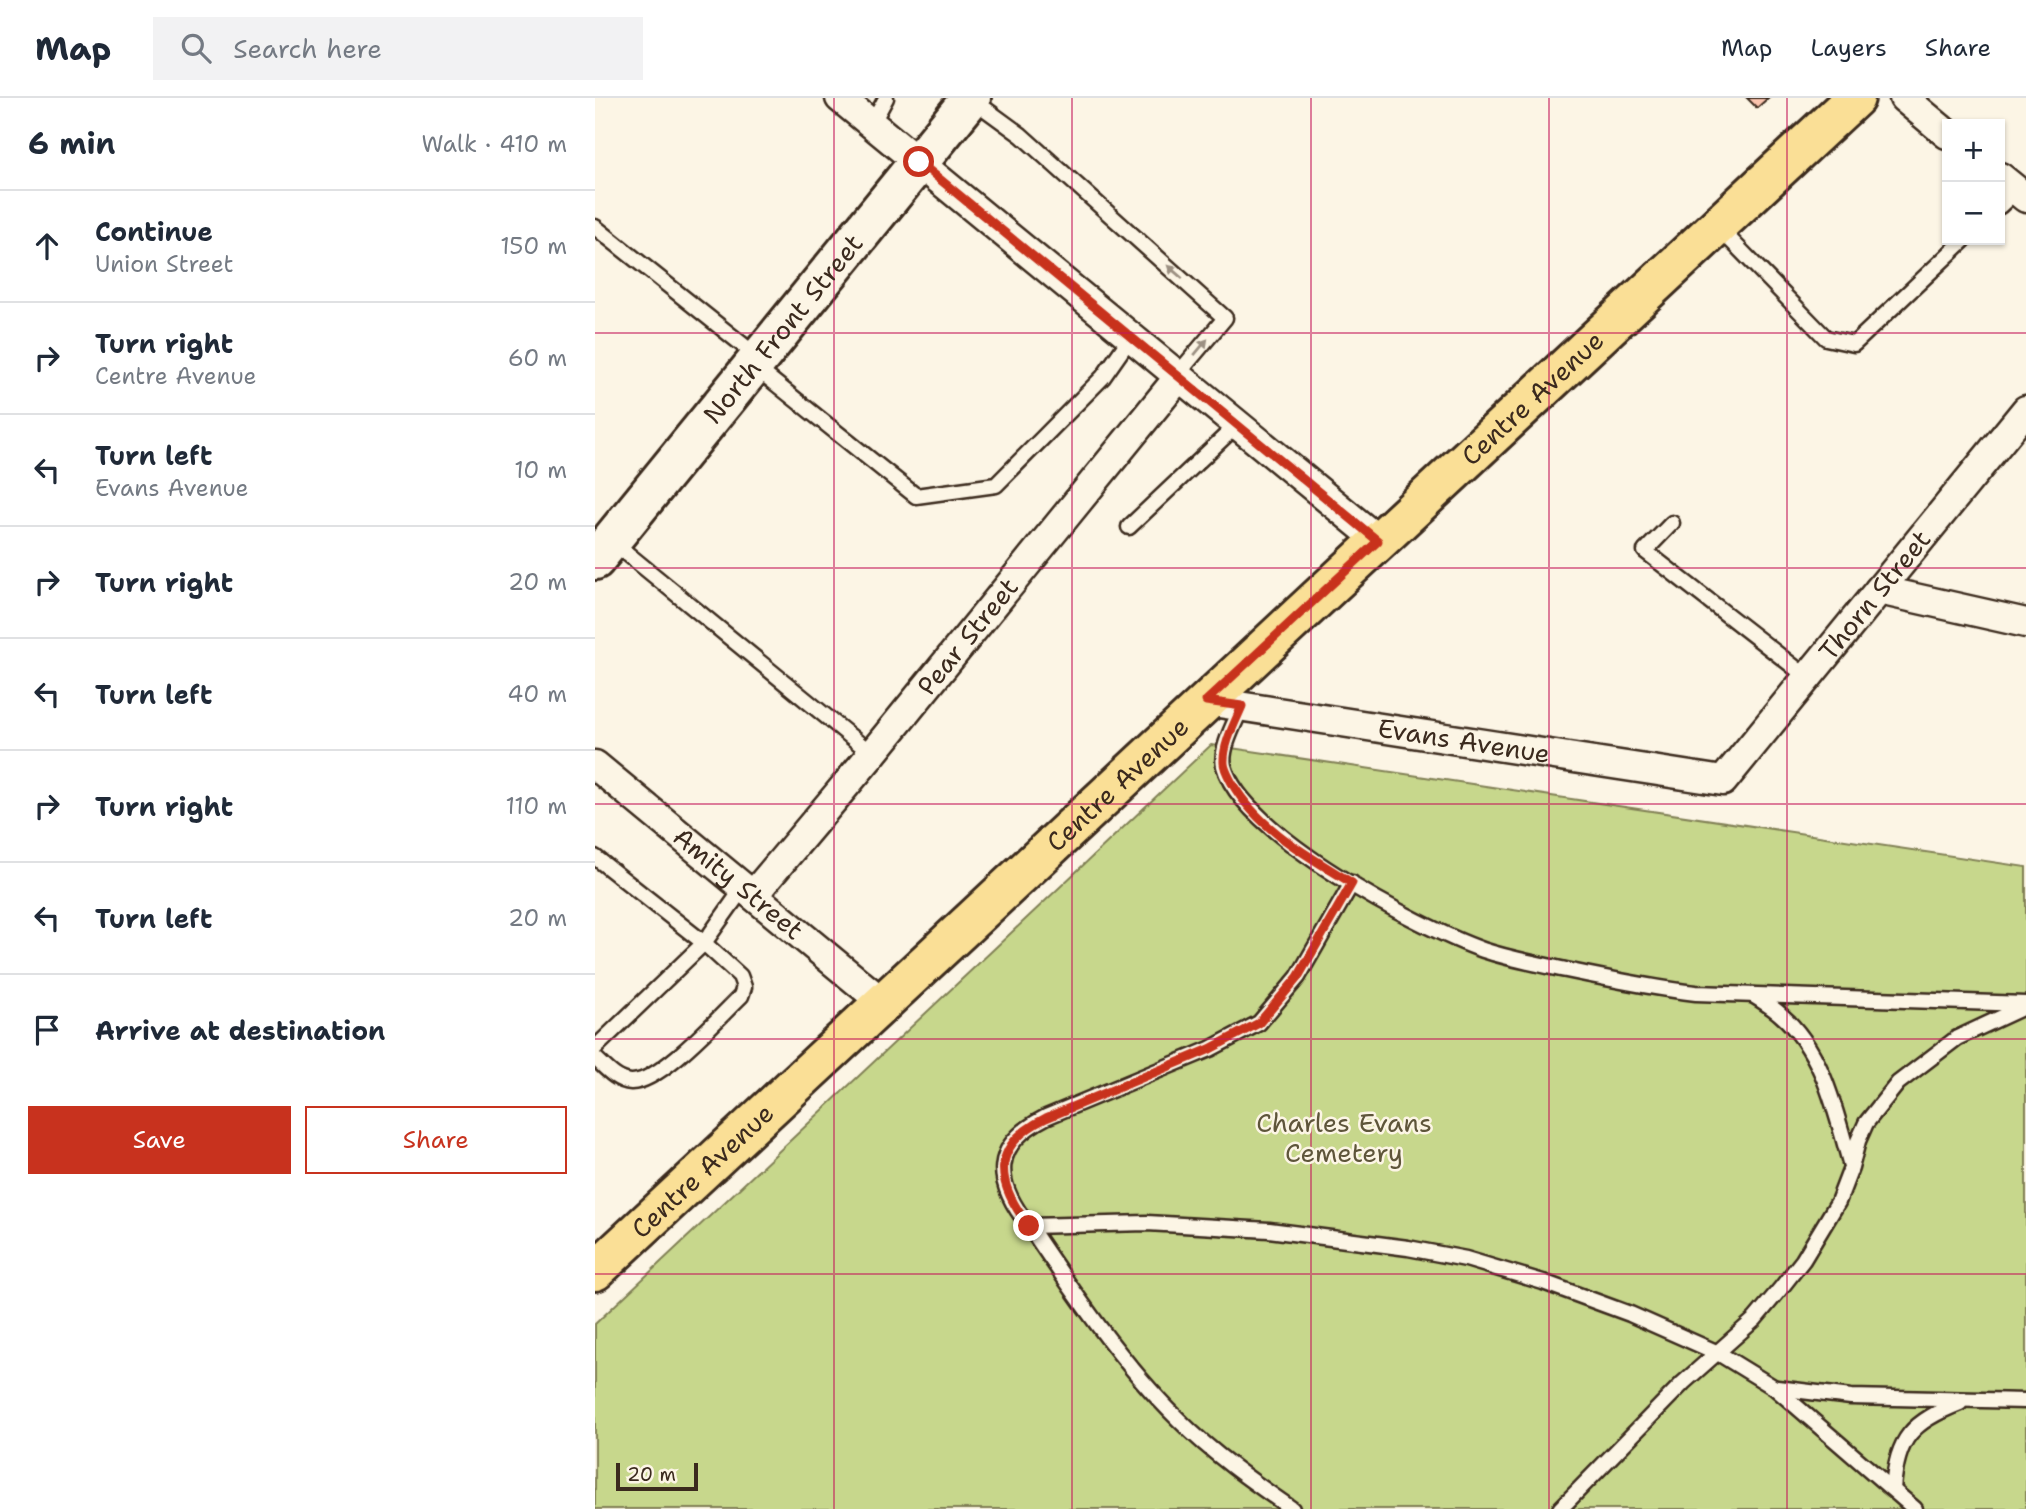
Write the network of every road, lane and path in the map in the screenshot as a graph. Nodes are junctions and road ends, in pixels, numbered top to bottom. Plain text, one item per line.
1 (840, 98) edge
2 (886, 98) edge
3 (971, 98) edge
4 (1855, 98) edge
5 (1904, 98) edge
6 (872, 124) junction
7 (1942, 130) edge
8 (919, 162) junction
9 (1717, 226) junction
10 (595, 228) edge
11 (1959, 245) edge
12 (1131, 337) junction
13 (756, 361) junction
14 (1178, 376) junction
15 (2026, 410) edge
16 (1237, 425) junction
17 (1672, 523) dead end
18 (1129, 527) dead end
19 (1378, 541) junction
20 (603, 550) edge
21 (1879, 590) junction
22 (2026, 623) edge
23 (1807, 677) junction
24 (1224, 703) junction
25 (872, 754) junction
26 (595, 765) edge
27 (1723, 781) joint
28 (595, 857) edge
29 (1352, 883) junction
30 (748, 892) junction
31 (704, 943) junction
32 (1752, 995) junction
33 (882, 1002) junction
34 (2026, 1005) edge
35 (595, 1048) edge
36 (595, 1058) edge
37 (1851, 1168) junction
38 (1029, 1226) junction
39 (595, 1271) edge
40 (1718, 1353) junction
41 (1775, 1388) junction
42 (1968, 1400) junction
43 (2026, 1401) edge
44 (1893, 1489) junction
45 (1292, 1509) edge
46 (1560, 1509) edge
47 (1915, 1509) edge

1 - 6 street
2 - 6 lane
3 - 8 street, North Front Street
14 -> 3 lane
4 - 9 main road, Centre Avenue
5 - 7 street
6 - 8 street
8 - 12 street
8 - 13 street, North Front Street
9 - 11 lane
9 - 19 main road, Centre Avenue
10 - 13 lane
12 - 13 lane
12 - 14 street
13 - 20 street, North Front Street
14 - 16 street
14 - 25 street, Pear Street
15 - 21 street, Thorn Street
16 - 18 lane
16 - 19 street
17 - 23 lane
19 - 24 main road, Centre Avenue
20 - 25 lane
21 - 22 street
21 - 23 street, Thorn Street
23 - 27 street, Thorn Street
24 - 27 street, Evans Avenue
24 - 29 lane
24 - 33 main road, Centre Avenue
25 - 30 street, Pear Street
26 - 30 street, Amity Street
28 - 31 lane
29 - 32 lane
29 - 38 lane
30 - 31 lane
30 - 33 street, Amity Street
31 - 35 lane
31 - 36 lane
32 - 34 lane
32 - 37 lane
33 - 39 main road, Centre Avenue
34 - 37 lane
37 - 40 lane
38 - 40 lane
38 - 45 lane
40 - 41 lane
40 - 46 lane
41 - 42 lane
41 - 44 lane
42 - 43 lane
42 - 44 lane
44 - 47 lane

